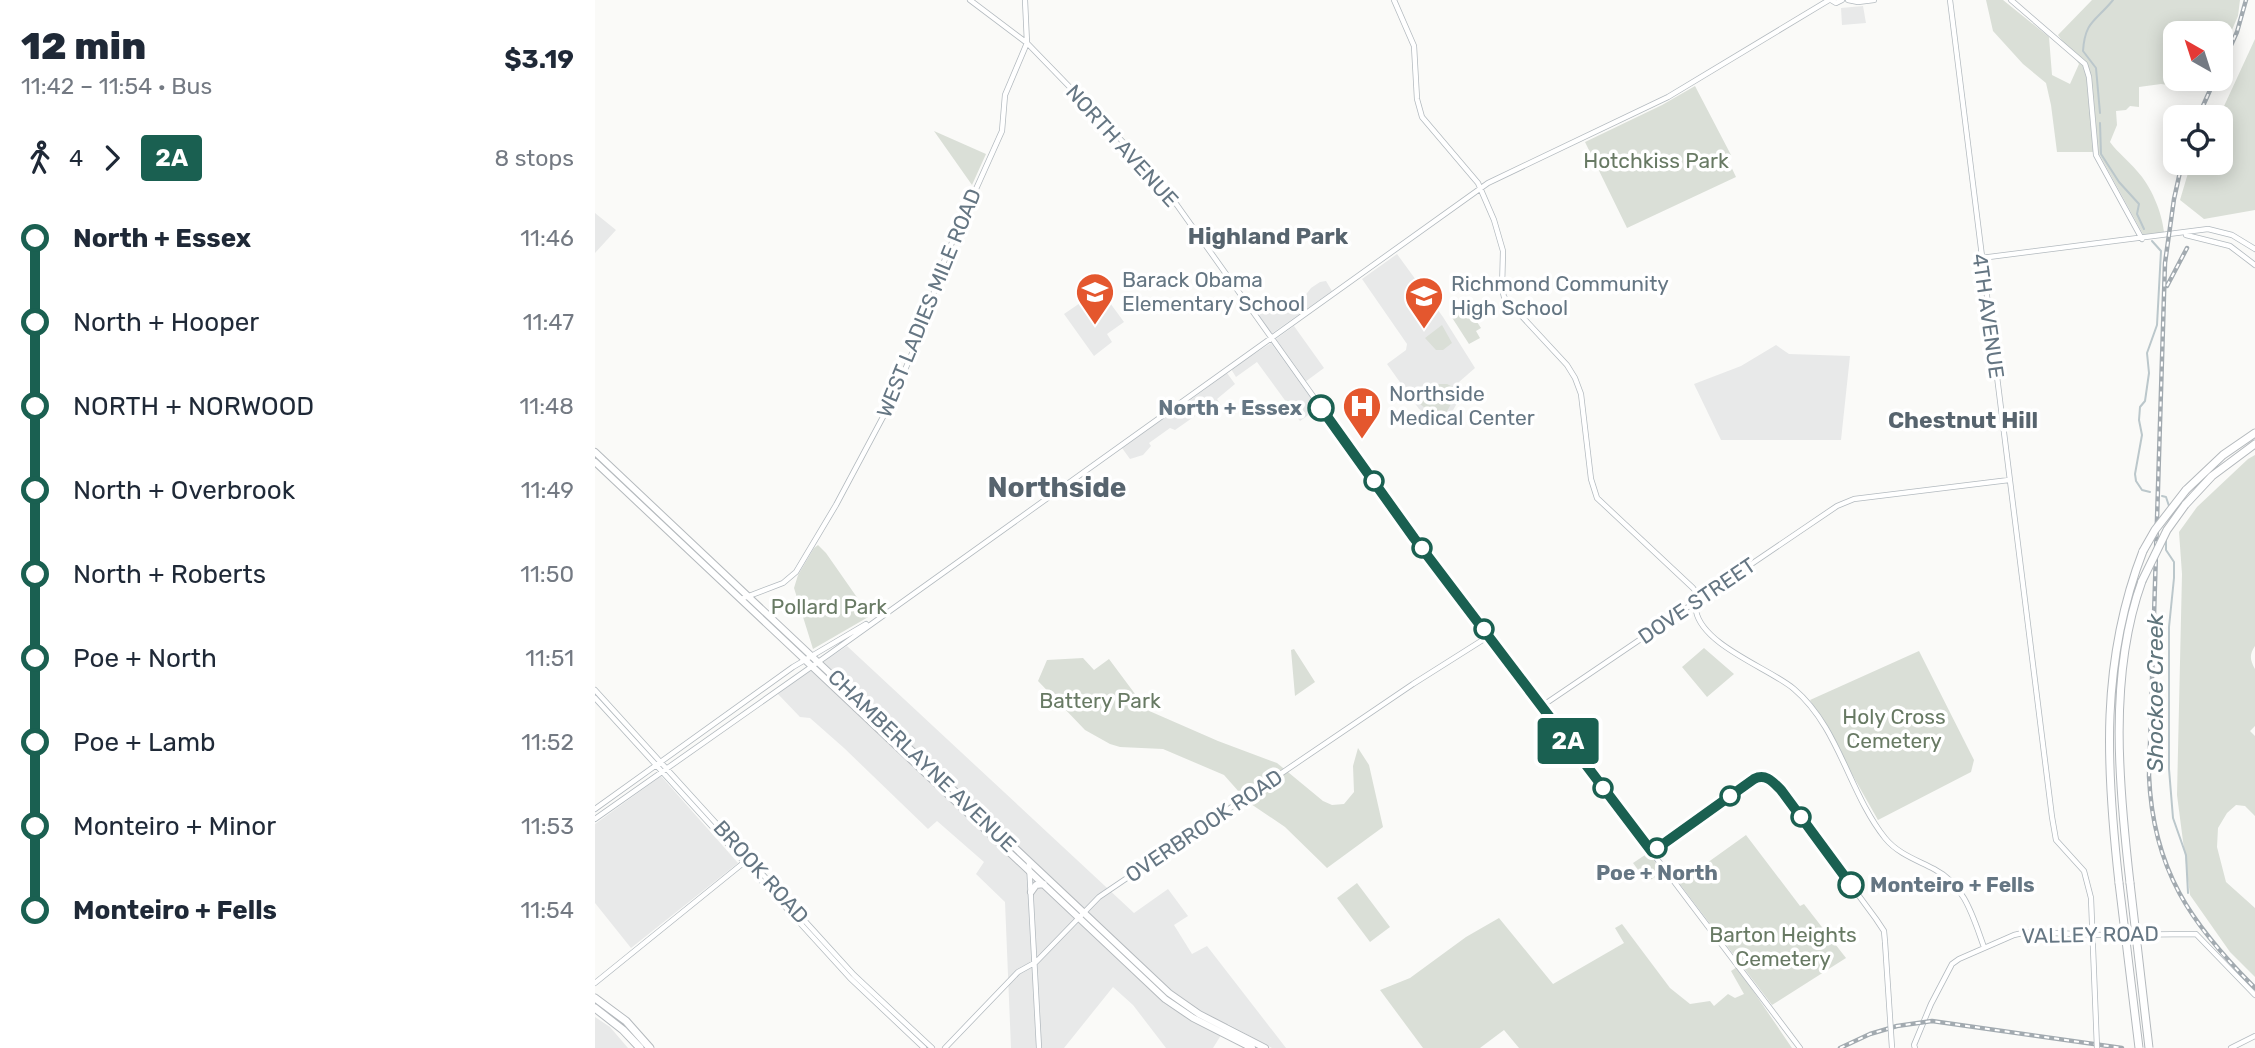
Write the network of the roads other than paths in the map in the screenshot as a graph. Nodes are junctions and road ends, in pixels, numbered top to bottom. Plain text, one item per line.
1 (970, 0) edge
2 (1025, 0) edge
3 (1394, 0) edge
4 (1830, 0) edge
5 (1842, 0) edge
6 (1848, 0) edge
7 (1874, 0) edge
8 (1949, 0) edge
9 (2011, 0) edge
10 (1027, 43) junction
11 (1480, 189) junction
12 (2178, 234) junction
13 (2141, 239) junction
14 (2255, 249) edge
15 (1981, 258) junction
16 (2255, 265) edge
17 (1272, 337) junction
18 (2255, 433) edge
19 (2255, 444) edge
20 (595, 452) edge
21 (595, 462) edge
22 (2009, 481) junction
23 (750, 597) junction
24 (741, 599) junction
25 (1697, 602) junction
26 (876, 619) junction
27 (1489, 636) junction
28 (808, 657) junction
29 (815, 663) junction
30 (595, 690) edge
31 (595, 698) edge
32 (1542, 706) junction
33 (659, 763) junction
34 (664, 770) junction
35 (595, 809) edge
36 (595, 818) edge
37 (1652, 852) junction
38 (747, 861) junction
39 (1029, 867) junction
40 (1044, 884) junction
41 (1031, 892) junction
42 (1080, 915) junction
43 (1984, 947) junction
44 (1035, 962) junction
45 (595, 983) edge
46 (2255, 995) edge
47 (595, 998) edge
48 (595, 1008) edge
49 (2255, 1036) edge
50 (1915, 1046) edge
51 (640, 1048) edge
52 (650, 1048) edge
53 (924, 1048) edge
54 (932, 1048) edge
55 (945, 1048) edge
56 (1039, 1048) edge
57 (1252, 1048) edge
58 (1265, 1048) edge
59 (1800, 1048) edge
60 (1892, 1048) edge
61 (2097, 1048) edge
62 (2139, 1048) edge
63 (2149, 1048) edge
64 (2231, 1048) edge

1 - 10 street, NORTH AVENUE
2 - 10 street
3 - 11 street
4 - 5 street
4 - 11 street
6 - 7 street
8 - 15 street, 4TH AVENUE
9 - 13 street
10 - 17 street, NORTH AVENUE
10 - 23 street, WEST LADIES MILE ROAD
11 - 17 street
11 - 25 street
12 - 13 street
12 - 14 street
12 - 16 street
13 - 15 street
15 - 22 street, 4TH AVENUE
17 - 26 street
17 - 27 street, NORTH AVENUE
18 - 62 highway, bridge
19 - 63 highway, bridge
20 - 23 main road, CHAMBERLAYNE AVENUE
21 - 24 main road, CHAMBERLAYNE AVENUE
22 - 25 street, DOVE STREET
22 - 61 street, 4TH AVENUE, bridge
23 - 24 street, WEST LADIES MILE ROAD
23 - 28 main road, CHAMBERLAYNE AVENUE
24 - 28 main road, CHAMBERLAYNE AVENUE
25 - 32 street, DOVE STREET
25 - 43 street
26 - 28 street
26 - 29 street
27 - 32 street, NORTH AVENUE
27 - 42 street, OVERBROOK ROAD
28 - 29 main road, CHAMBERLAYNE AVENUE
28 - 33 street
29 - 34 street
29 - 39 main road, CHAMBERLAYNE AVENUE
30 - 33 street, BROOK ROAD
31 - 33 street, BROOK ROAD
32 - 37 street, NORTH AVENUE
33 - 34 street, BROOK ROAD
33 - 35 street
34 - 36 street
34 - 38 street, BROOK ROAD
37 - 59 street, NORTH AVENUE
37 - 60 street, bridge
38 - 45 street
38 - 53 street, BROOK ROAD
38 - 54 street, BROOK ROAD
39 - 40 main road, CHAMBERLAYNE AVENUE
39 - 41 street
39 - 42 main road, CHAMBERLAYNE AVENUE
40 - 41 main road
40 - 42 main road, CHAMBERLAYNE AVENUE
41 - 44 street
42 - 44 street, OVERBROOK ROAD
42 - 57 main road, CHAMBERLAYNE AVENUE
42 - 58 main road, CHAMBERLAYNE AVENUE
43 - 46 street, VALLEY ROAD
43 - 50 street, VALLEY ROAD
44 - 55 street, OVERBROOK ROAD
44 - 56 street
47 - 52 highway
48 - 51 highway
49 - 64 street

